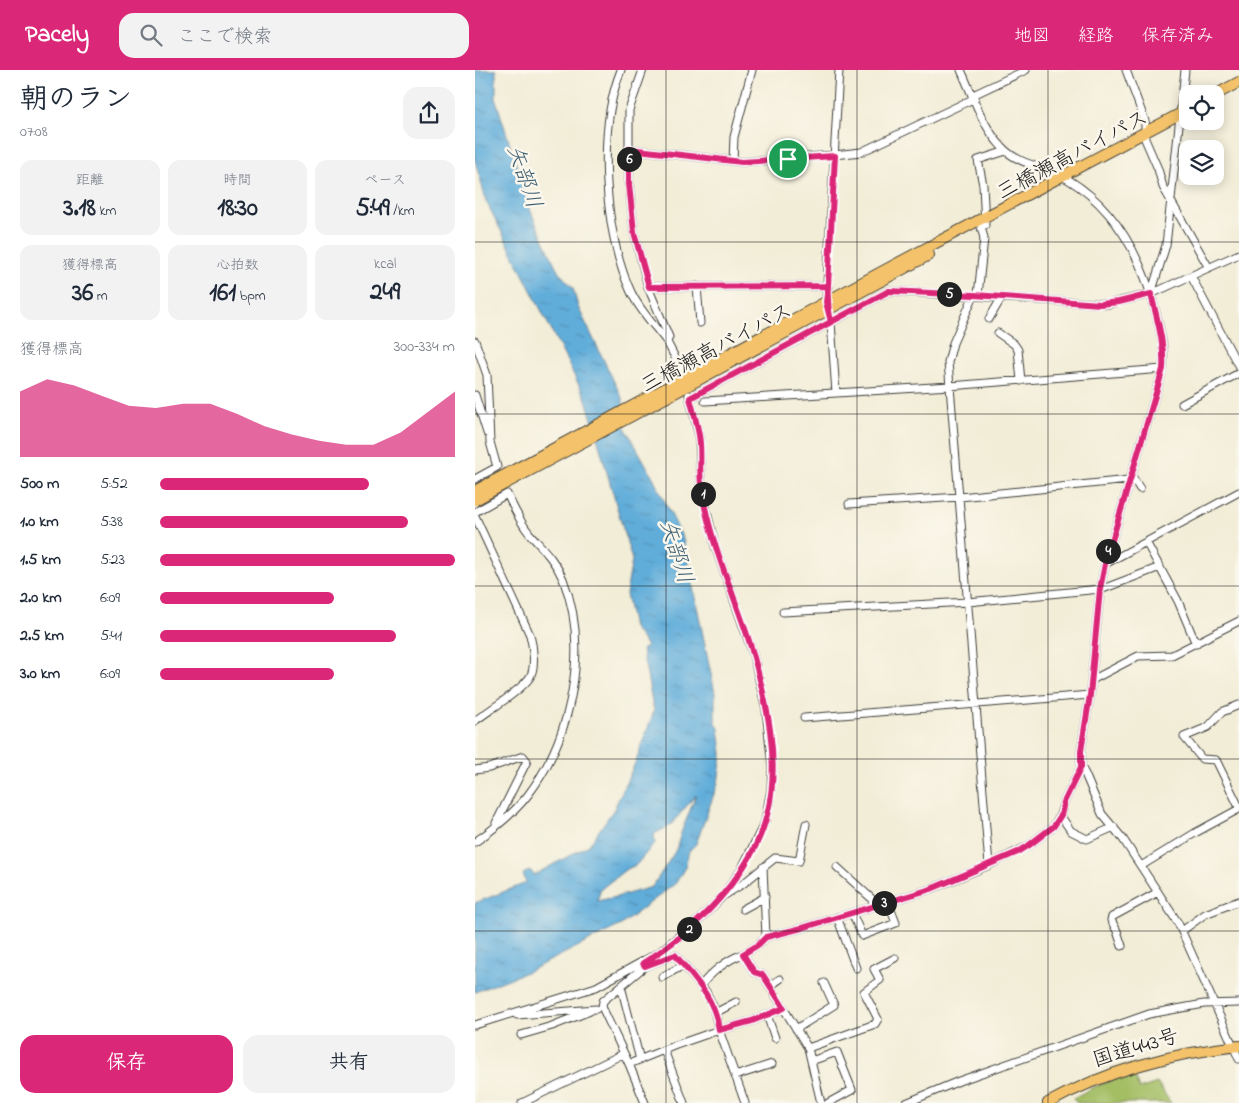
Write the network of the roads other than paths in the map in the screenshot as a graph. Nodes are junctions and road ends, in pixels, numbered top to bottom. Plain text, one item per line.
1 (621, 70) edge
2 (643, 70) edge
3 (752, 70) edge
4 (839, 70) edge
5 (961, 70) edge
6 (1026, 70) edge
7 (1126, 70) edge
8 (1185, 70) edge
9 (1239, 82) edge
10 (1185, 85) edge
11 (1224, 90) edge
12 (1239, 90) edge
13 (974, 96) junction
14 (1224, 98) edge
15 (1179, 119) edge
16 (1182, 130) edge
17 (1145, 136) junction
18 (629, 149) junction
19 (1006, 151) junction
20 (835, 156) junction
21 (733, 161) junction
22 (1065, 178) junction
23 (1171, 201) junction
24 (983, 223) junction
25 (1239, 254) edge
26 (1209, 268) junction
27 (1191, 276) junction
28 (697, 286) junction
29 (828, 286) junction
30 (649, 287) junction
31 (1151, 294) junction
32 (976, 295) junction
33 (1002, 297) junction
34 (827, 306) junction
35 (989, 319) dead end
36 (831, 322) junction
37 (700, 323) dead end
38 (998, 333) dead end
39 (475, 341) edge
40 (667, 342) junction
41 (1239, 367) edge
42 (681, 369) dead end
43 (1163, 369) junction
44 (1239, 373) edge
45 (1021, 380) junction
46 (950, 386) junction
47 (665, 393) junction
48 (837, 393) junction
49 (475, 395) edge
50 (705, 401) dead end
51 (1181, 404) dead end
52 (490, 442) junction
53 (497, 467) junction
54 (1130, 477) junction
55 (475, 479) edge
56 (1140, 489) dead end
57 (475, 491) edge
58 (1239, 492) edge
59 (507, 494) junction
60 (960, 497) junction
61 (475, 500) edge
62 (849, 504) dead end
63 (475, 514) edge
64 (1146, 542) junction
65 (1105, 564) junction
66 (1160, 567) junction
67 (1100, 589) junction
68 (968, 602) junction
69 (783, 612) dead end
70 (1239, 621) edge
71 (1195, 644) junction
72 (1092, 680) junction
73 (1090, 695) junction
74 (976, 705) junction
75 (1239, 705) edge
76 (804, 718) dead end
77 (475, 721) edge
78 (1081, 767) junction
79 (475, 770) edge
80 (1239, 808) edge
81 (1061, 815) junction
82 (806, 824) dead end
83 (495, 826) junction
84 (1113, 828) junction
85 (475, 842) edge
86 (989, 865) junction
87 (1141, 866) junction
88 (763, 867) junction
89 (837, 867) dead end
90 (1158, 892) junction
91 (765, 897) junction
92 (721, 898) junction
93 (1239, 901) edge
94 (888, 902) junction
95 (874, 906) junction
96 (743, 908) dead end
97 (852, 913) junction
98 (837, 917) junction
99 (1182, 931) junction
100 (766, 937) junction
101 (1122, 946) dead end
102 (743, 954) junction
103 (895, 958) dead end
104 (644, 964) junction
105 (683, 965) junction
106 (856, 968) dead end
107 (662, 977) dead end
108 (780, 979) dead end
109 (824, 983) dead end
110 (621, 986) junction
111 (701, 986) junction
112 (771, 986) junction
113 (736, 1002) dead end
114 (1239, 1003) edge
115 (1215, 1005) junction
116 (599, 1008) junction
117 (784, 1008) junction
118 (715, 1013) junction
119 (508, 1015) junction
120 (767, 1015) junction
121 (475, 1025) edge
122 (796, 1029) junction
123 (719, 1030) junction
124 (521, 1035) dead end
125 (775, 1038) dead end
126 (1236, 1046) edge
127 (808, 1048) junction
128 (664, 1050) junction
129 (623, 1054) junction
130 (1239, 1059) edge
131 (641, 1060) junction
132 (811, 1061) junction
133 (629, 1064) junction
134 (772, 1064) dead end
135 (735, 1076) junction
136 (916, 1101) edge
137 (521, 1103) edge
138 (645, 1103) edge
139 (684, 1103) edge
140 (745, 1103) edge
141 (821, 1103) edge
142 (828, 1103) edge
143 (906, 1103) edge
144 (1048, 1103) edge

1 - 40 street
2 - 18 street
3 - 21 street
4 - 20 street
5 - 13 street
6 - 13 street
7 - 17 street
8 - 10 street
9 - 11 highway
12 - 14 highway
13 - 19 street
13 - 20 street
15 - 17 highway, 三橋瀬高バイパス
16 - 23 street
17 - 22 highway, 三橋瀬高バイパス
17 - 23 street
18 - 21 street
18 - 30 street
19 - 22 street
19 - 24 street
20 - 21 street
20 - 29 street
22 - 24 highway, 三橋瀬高バイパス
22 - 31 street
23 - 26 street
23 - 31 street
24 - 32 street
24 - 34 highway, 三橋瀬高バイパス
25 - 26 street
26 - 27 street
27 - 31 street
27 - 41 street
28 - 29 street
28 - 30 street
28 - 37 street
29 - 34 street
30 - 40 street
31 - 33 street
31 - 43 street
32 - 33 street
32 - 36 street
32 - 46 street
33 - 35 street
34 - 36 street
34 - 47 highway, 三橋瀬高バイパス
36 - 48 street
36 - 92 street
38 - 45 street
39 - 52 street
40 - 42 street
43 - 45 street
43 - 54 street
44 - 51 street
45 - 46 street
46 - 48 street
46 - 60 street
47 - 57 highway, 三橋瀬高バイパス, bridge
47 - 61 highway, 三橋瀬高バイパス, bridge
48 - 50 street
49 - 52 street
52 - 53 street
53 - 55 street
53 - 59 street
54 - 56 street
54 - 60 street
54 - 65 street
58 - 64 street
59 - 63 street
59 - 83 street
60 - 62 street
60 - 68 street
63 - 77 street
64 - 65 street
64 - 66 street
65 - 67 street
66 - 67 street
66 - 71 street
67 - 68 street
67 - 72 street
68 - 69 street
68 - 74 street
70 - 71 street
71 - 72 street
72 - 73 street
73 - 74 street
73 - 78 street
74 - 76 street
74 - 86 street
75 - 80 street
78 - 81 street
78 - 84 street
79 - 83 street
80 - 87 street
81 - 84 street
81 - 86 street
82 - 88 street
83 - 85 street
84 - 87 street
86 - 94 street
87 - 90 street
88 - 91 street
88 - 92 street
89 - 95 street
90 - 99 street
90 - 101 street
91 - 96 street
91 - 100 street
92 - 104 street
93 - 99 street
94 - 95 street
94 - 97 street
95 - 97 street
97 - 98 street
98 - 100 street
98 - 106 street
99 - 115 street
100 - 102 street
102 - 111 street
102 - 112 street
103 - 127 street
104 - 105 street
104 - 110 street
104 - 119 street
105 - 107 street
105 - 111 street
108 - 112 street
109 - 122 street
110 - 116 street
110 - 131 street
111 - 118 street
112 - 117 street
113 - 118 street
114 - 115 street
115 - 126 street
115 - 136 street
116 - 119 street
116 - 124 street
116 - 129 street
117 - 120 street
117 - 122 street
118 - 123 street
119 - 121 street
120 - 123 street
120 - 125 street
122 - 127 street
123 - 128 street
123 - 135 street
126 - 130 street
126 - 144 highway, 国道443号
127 - 132 street
128 - 131 street
128 - 139 street
129 - 133 street
129 - 137 street
131 - 133 street
132 - 141 street
132 - 142 street
133 - 138 street
134 - 135 street
135 - 140 street
136 - 143 street

